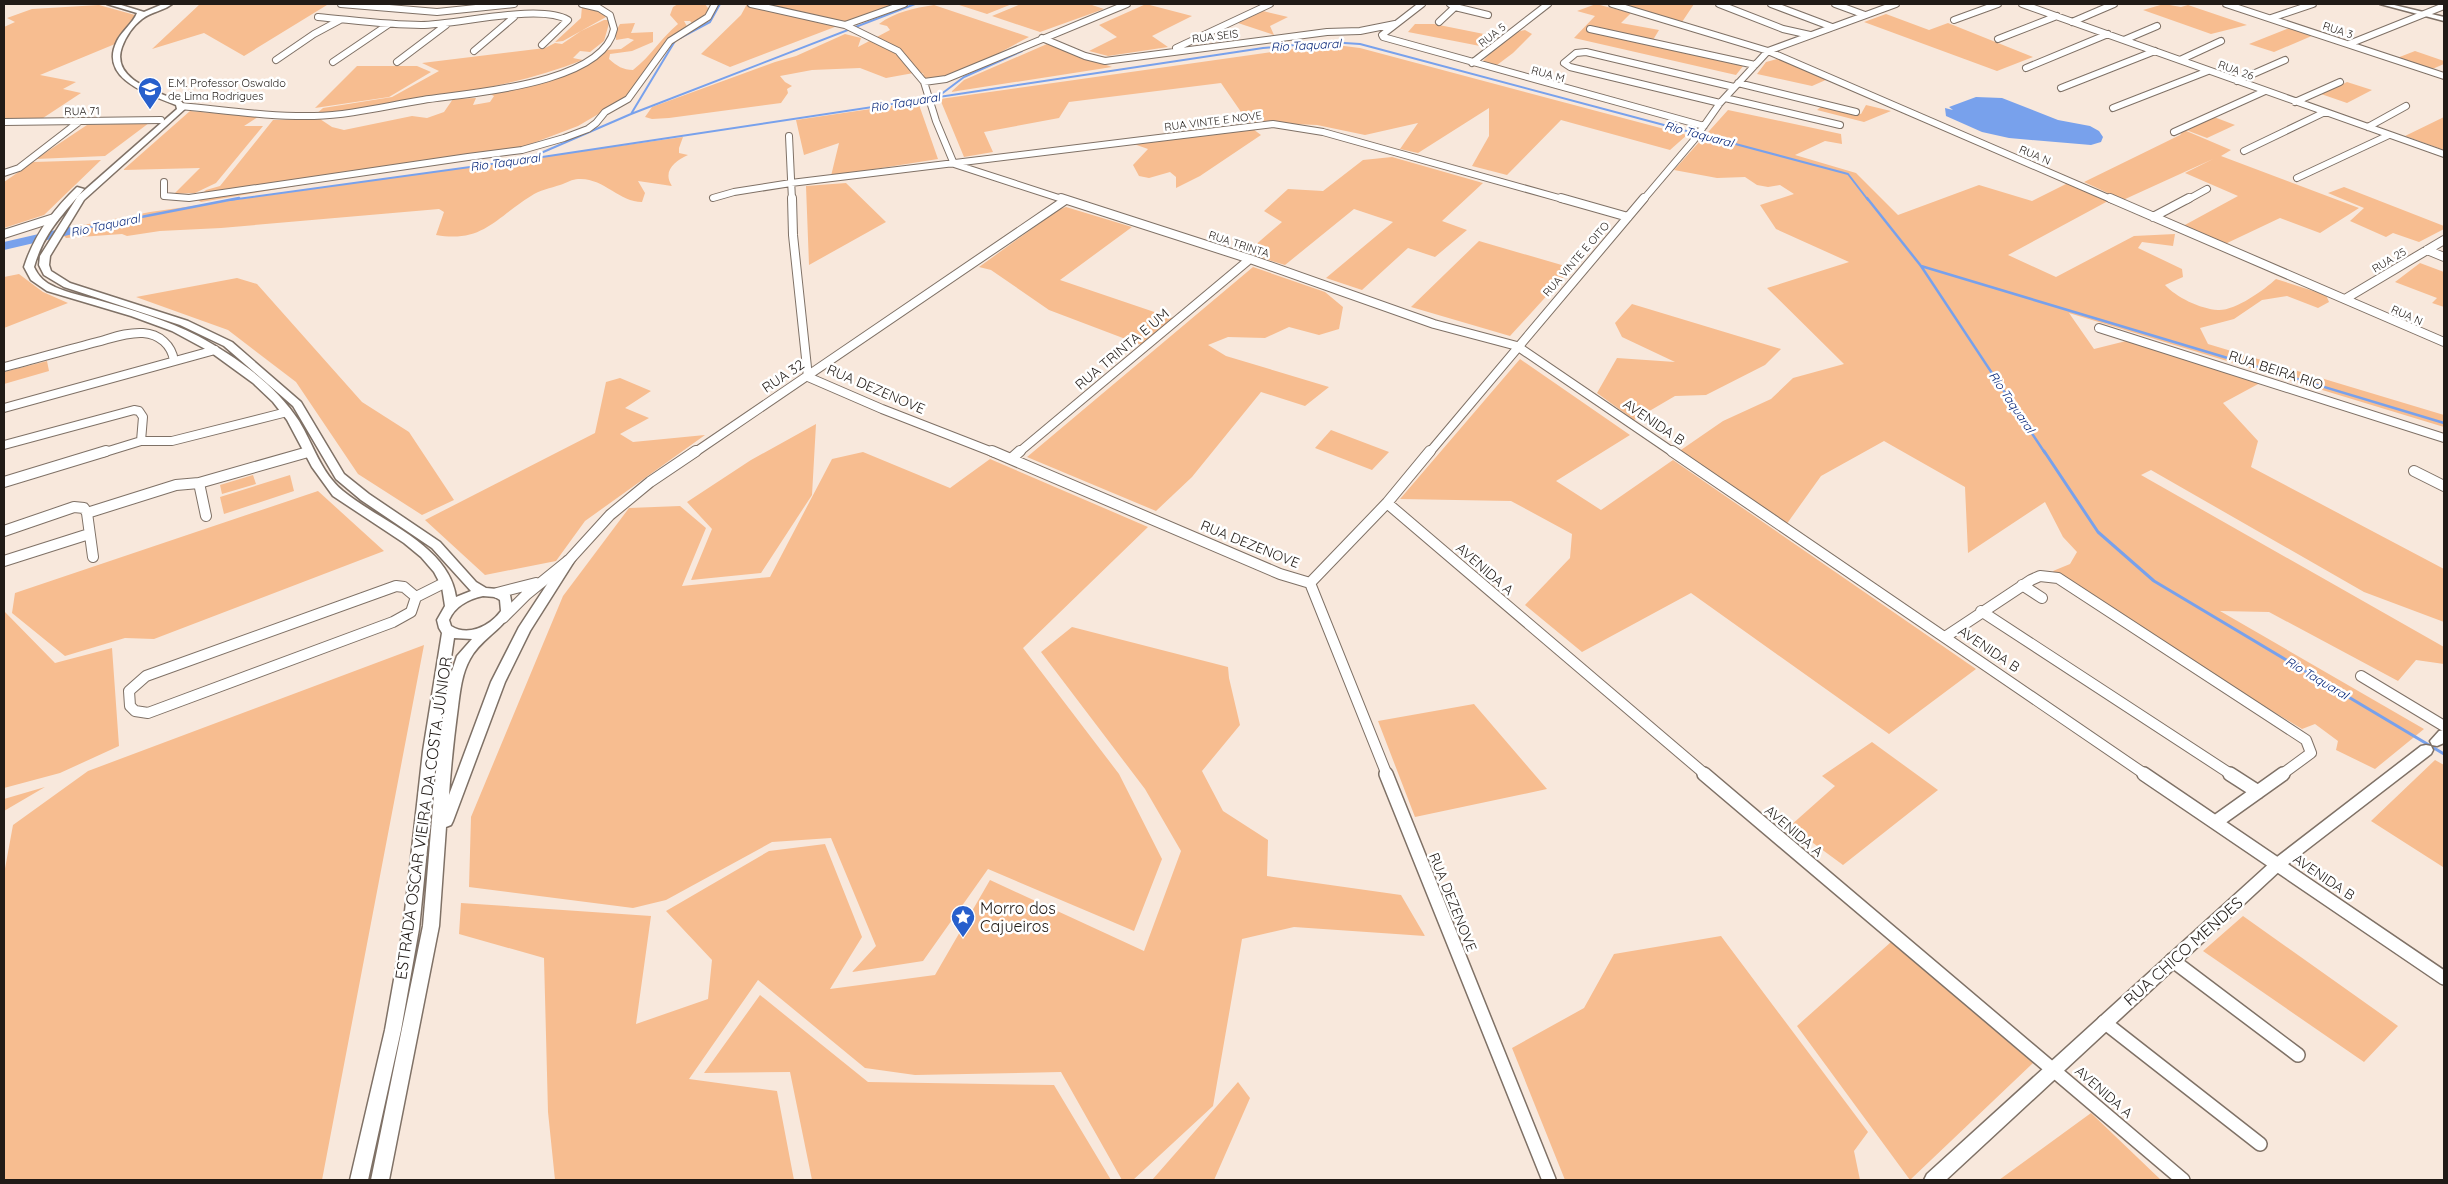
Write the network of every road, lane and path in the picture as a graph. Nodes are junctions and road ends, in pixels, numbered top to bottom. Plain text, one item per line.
1 (110, 4) edge
2 (166, 4) edge
3 (341, 4) edge
4 (428, 4) edge
5 (514, 4) edge
6 (582, 4) edge
7 (715, 4) edge
8 (751, 4) edge
9 (904, 4) edge
10 (1127, 4) edge
11 (1270, 4) edge
12 (1422, 4) edge
13 (1449, 4) edge
14 (1548, 4) edge
15 (1612, 4) edge
16 (1719, 4) edge
17 (1771, 4) edge
18 (1835, 4) edge
19 (1896, 4) edge
20 (1998, 4) edge
21 (2022, 4) edge
22 (2114, 4) edge
23 (2226, 4) edge
24 (2313, 4) edge
25 (2384, 4) edge
26 (2444, 6) edge
27 (1455, 7) junction
28 (134, 9) junction
29 (418, 11) junction
30 (438, 12) junction
31 (2424, 14) junction
32 (1488, 15) dead end
33 (1865, 15) junction
34 (515, 16) junction
35 (2057, 16) junction
36 (140, 17) junction
37 (318, 17) dead end
38 (2271, 18) junction
39 (341, 20) junction
40 (1954, 20) dead end
41 (2444, 20) edge
42 (1439, 22) dead end
43 (2072, 22) junction
44 (389, 24) junction
45 (447, 24) junction
46 (1395, 24) junction
47 (845, 25) junction
48 (423, 26) junction
49 (1832, 26) junction
50 (2157, 26) dead end
51 (1590, 29) dead end
52 (1783, 29) junction
53 (2108, 34) junction
54 (1810, 35) junction
55 (1802, 38) junction
56 (1045, 39) junction
57 (1998, 39) dead end
58 (2124, 40) junction
59 (2221, 41) dead end
60 (2349, 44) junction
61 (542, 45) dead end
62 (474, 51) dead end
63 (1768, 51) junction
64 (2155, 51) junction
65 (1168, 52) junction
66 (276, 60) dead end
67 (2180, 60) junction
68 (2285, 60) dead end
69 (333, 62) dead end
70 (397, 62) dead end
71 (1472, 63) junction
72 (1755, 65) junction
73 (2026, 68) dead end
74 (2444, 68) edge
75 (2208, 71) junction
76 (2435, 73) junction
77 (2444, 76) edge
78 (2237, 81) junction
79 (924, 82) junction
80 (2340, 82) dead end
81 (1736, 85) junction
82 (2061, 88) dead end
83 (2265, 91) junction
84 (1722, 101) junction
85 (2295, 102) junction
86 (177, 104) junction
87 (2406, 106) dead end
88 (2113, 108) dead end
89 (1856, 112) dead end
90 (2325, 112) junction
91 (161, 120) junction
92 (80, 121) junction
93 (4, 125) edge
94 (1840, 125) dead end
95 (1704, 126) junction
96 (2368, 127) junction
97 (2174, 132) dead end
98 (2389, 135) junction
99 (789, 136) dead end
100 (2244, 151) dead end
101 (2444, 154) edge
102 (954, 164) junction
103 (4, 173) edge
104 (2296, 178) dead end
105 (164, 182) dead end
106 (791, 183) junction
107 (2207, 189) dead end
108 (713, 198) dead end
109 (1064, 200) junction
110 (1628, 217) junction
111 (2153, 217) junction
112 (54, 218) junction
113 (4, 234) edge
114 (2444, 240) edge
115 (2427, 250) junction
116 (2444, 257) edge
117 (1250, 259) junction
118 (2346, 299) junction
119 (2099, 328) dead end
120 (2444, 342) edge
121 (1517, 346) junction
122 (215, 350) junction
123 (174, 361) junction
124 (4, 368) edge
125 (808, 377) junction
126 (4, 408) edge
127 (287, 412) junction
128 (2444, 438) edge
129 (141, 441) junction
130 (4, 445) edge
131 (308, 452) junction
132 (1011, 459) junction
133 (2414, 470) dead end
134 (4, 482) edge
135 (199, 484) junction
136 (2444, 486) edge
137 (1387, 503) junction
138 (88, 513) junction
139 (206, 516) dead end
140 (4, 531) edge
141 (89, 534) junction
142 (93, 557) dead end
143 (568, 560) junction
144 (4, 561) edge
145 (554, 572) junction
146 (446, 582) junction
147 (1310, 584) junction
148 (2022, 585) junction
149 (482, 592) junction
150 (497, 593) junction
151 (416, 596) junction
152 (2042, 598) dead end
153 (451, 606) junction
154 (1981, 611) junction
155 (495, 625) junction
156 (449, 632) junction
157 (1945, 637) junction
158 (2360, 676) dead end
159 (2444, 726) edge
160 (2436, 742) edge
161 (2258, 792) junction
162 (2217, 821) junction
163 (437, 853) junction
164 (2278, 864) junction
165 (2172, 960) junction
166 (2444, 978) edge
167 (2104, 1022) junction
168 (2298, 1055) dead end
169 (2054, 1068) junction
170 (2260, 1144) dead end
171 (360, 1180) edge
172 (380, 1180) edge
173 (1549, 1180) edge
174 (1933, 1180) edge
175 (2183, 1180) edge

1 - 28 main road
2 - 28 main road
2 - 36 main road
3 - 29 street
4 - 29 street
5 - 30 street
6 - 86 street
7 - 105 street
8 - 47 street
9 - 47 street
10 - 56 street
11 - 65 street
12 - 46 street
13 - 27 street
14 - 71 street, RUA 5
15 - 63 street, RUA N
16 - 52 street
17 - 49 street
18 - 33 street
19 - 33 street, RUA VINTE E OITO
20 - 40 street
21 - 35 street, RUA 26
22 - 43 street
23 - 38 street, RUA 3
24 - 38 street
25 - 31 main road
26 - 31 street
27 - 32 street
27 - 42 street
28 - 36 main road
29 - 30 street
30 - 48 street
31 - 41 main road
31 - 60 street
33 - 49 street, RUA VINTE E OITO
34 - 45 street
34 - 61 street
34 - 62 street
35 - 43 street, RUA 26
35 - 57 street
36 - 86 main road
37 - 39 street
38 - 60 street, RUA 3
39 - 44 street
39 - 66 street
43 - 53 street, RUA 26
44 - 48 street
44 - 69 street
45 - 48 street
45 - 70 street
46 - 65 street, RUA SEIS
46 - 71 street, RUA M
47 - 79 street
49 - 54 street, RUA VINTE E OITO
50 - 58 street
51 - 72 street
52 - 54 street
52 - 55 street
53 - 58 street, RUA 26
53 - 73 street
54 - 55 street, RUA VINTE E OITO
55 - 63 street, RUA VINTE E OITO
56 - 65 street, RUA SEIS
56 - 79 street
58 - 64 street, RUA 26
59 - 67 street
60 - 76 street, RUA 3
63 - 72 street, RUA VINTE E OITO
63 - 111 street, RUA N
64 - 67 street, RUA 26
64 - 82 street
67 - 75 street, RUA 26
68 - 78 street
71 - 95 street, RUA M
72 - 81 street, RUA VINTE E OITO
74 - 76 street
75 - 78 street, RUA 26
75 - 88 street
76 - 77 street, RUA 3
78 - 83 street, RUA 26
79 - 102 street
80 - 85 street
81 - 84 street, RUA VINTE E OITO
81 - 84 street
81 - 89 street
83 - 85 street, RUA 26
83 - 97 street
84 - 94 street
84 - 95 street, RUA VINTE E OITO
85 - 90 street, RUA 26
86 - 91 main road, ESTRADA OSCAR VIEIRA DA COSTA JÚNIOR
86 - 149 main road
87 - 96 street
90 - 96 street, RUA 26
90 - 100 street
91 - 92 street, RUA 71
91 - 112 main road, ESTRADA OSCAR VIEIRA DA COSTA JÚNIOR
92 - 93 street, RUA 71
92 - 103 street
95 - 110 street, RUA VINTE E OITO
96 - 98 street, RUA 26
98 - 101 street, RUA 26
98 - 104 street
99 - 106 street, RUA DEZENOVE
102 - 106 street, RUA VINTE E NOVE
102 - 109 street, RUA TRINTA
102 - 110 street, RUA VINTE E NOVE
106 - 108 street, RUA VINTE E NOVE
106 - 125 street, RUA DEZENOVE
107 - 111 street
109 - 117 street, RUA TRINTA
109 - 125 street, RUA 32
110 - 121 street, RUA VINTE E OITO
111 - 118 street, RUA N
112 - 113 street
112 - 122 main road, ESTRADA OSCAR VIEIRA DA COSTA JÚNIOR
114 - 115 street, RUA 25
115 - 116 street
115 - 118 street, RUA 25
117 - 121 street, RUA TRINTA
117 - 132 street, RUA TRINTA E UM
118 - 120 street, RUA N
119 - 128 street, RUA BEIRA RIO
121 - 137 street, RUA VINTE E OITO
121 - 157 street, AVENIDA B
122 - 123 street
122 - 127 main road, ESTRADA OSCAR VIEIRA DA COSTA JÚNIOR
123 - 124 street
123 - 126 street
125 - 132 street, RUA DEZENOVE
125 - 143 street, RUA 32
127 - 129 street
127 - 131 main road, ESTRADA OSCAR VIEIRA DA COSTA JÚNIOR
129 - 130 street
129 - 134 street
131 - 135 street
131 - 146 main road, ESTRADA OSCAR VIEIRA DA COSTA JÚNIOR
132 - 147 street, RUA DEZENOVE
133 - 136 street
135 - 138 street
135 - 139 street
137 - 147 street, RUA VINTE E OITO
137 - 169 street, AVENIDA A
138 - 140 street
138 - 141 street
141 - 142 street
141 - 144 street
143 - 145 street, RUA 32
143 - 163 main road
145 - 150 street, RUA 32
145 - 155 street, RUA 32
146 - 151 street
146 - 153 main road, ESTRADA OSCAR VIEIRA DA COSTA JÚNIOR
147 - 173 street, RUA DEZENOVE
148 - 152 street
148 - 154 street
148 - 161 street
149 - 150 main road
149 - 153 main road
150 - 155 main road
151 - 151 street
153 - 156 main road, ESTRADA OSCAR VIEIRA DA COSTA JÚNIOR
154 - 157 street
154 - 161 street
155 - 156 main road
155 - 163 main road, ESTRADA OSCAR VIEIRA DA COSTA JÚNIOR
156 - 171 main road, ESTRADA OSCAR VIEIRA DA COSTA JÚNIOR
157 - 162 street, AVENIDA B
158 - 159 street
160 - 164 main road, RUA CHICO MENDES
161 - 162 street
162 - 164 street, AVENIDA B
163 - 172 main road, ESTRADA OSCAR VIEIRA DA COSTA JÚNIOR
164 - 165 main road, RUA CHICO MENDES
164 - 166 street, AVENIDA B
165 - 167 main road, RUA CHICO MENDES
165 - 168 street
167 - 169 main road, RUA CHICO MENDES
167 - 170 street
169 - 174 main road, RUA CHICO MENDES
169 - 175 street, AVENIDA A

